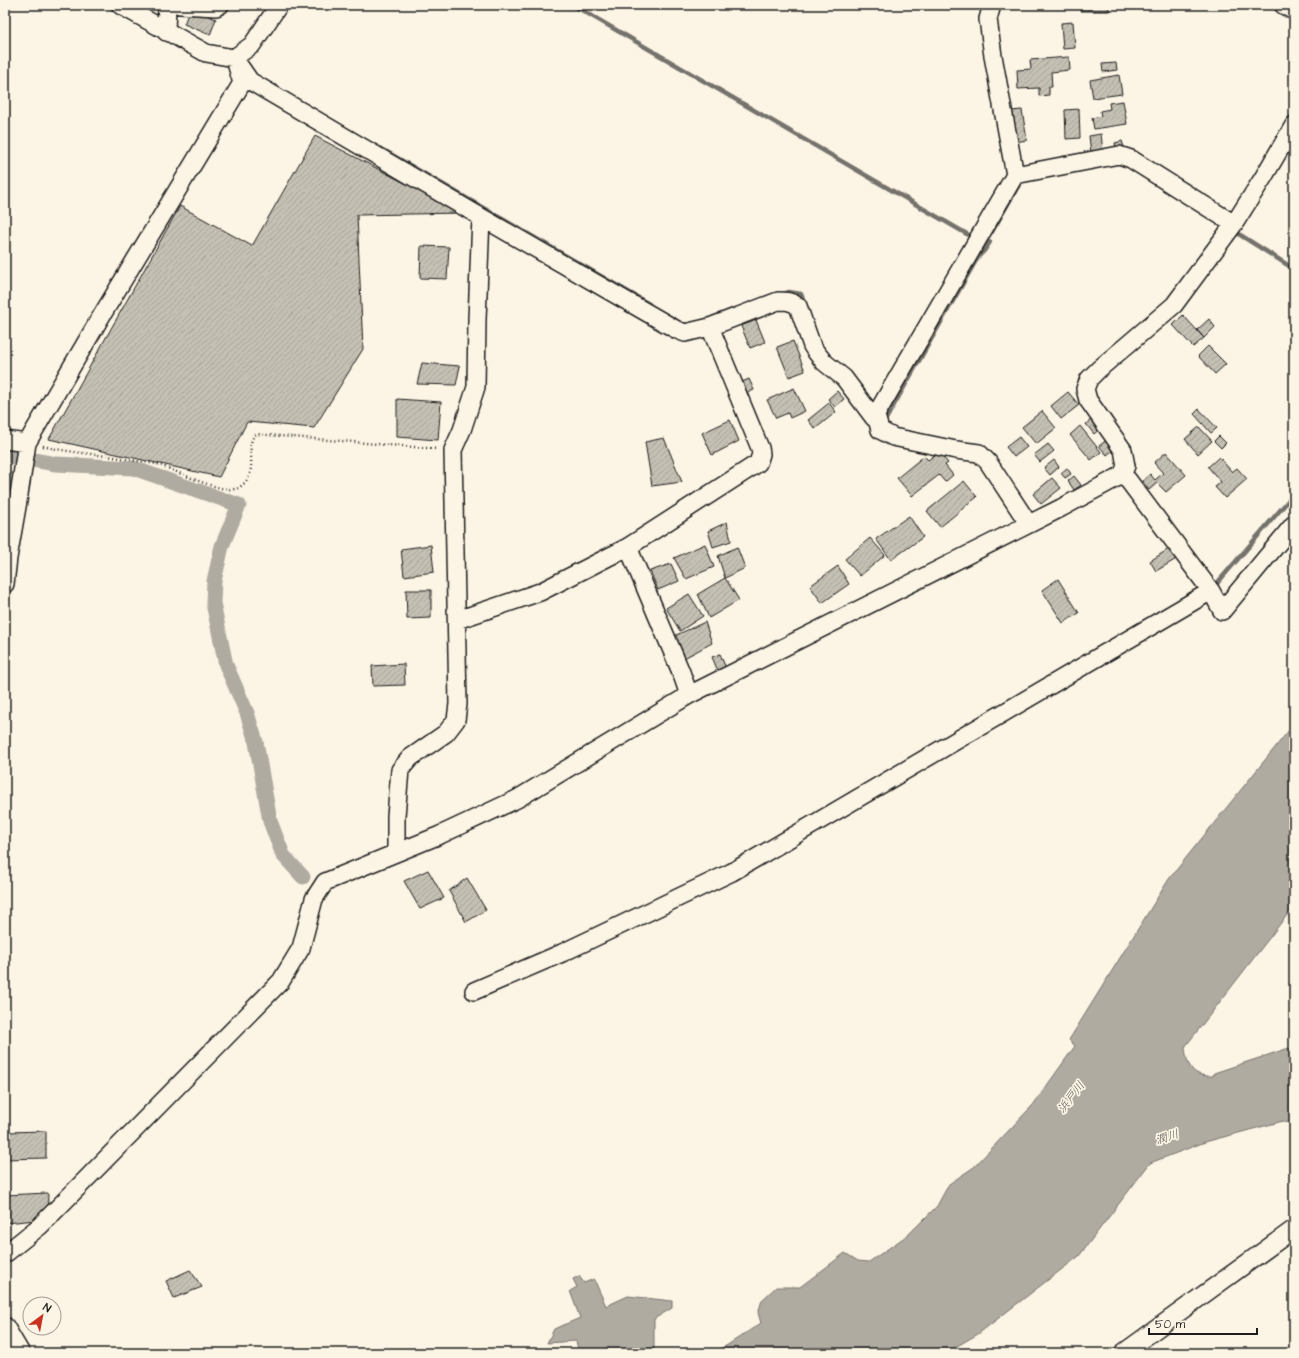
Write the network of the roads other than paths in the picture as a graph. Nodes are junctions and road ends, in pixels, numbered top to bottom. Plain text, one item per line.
1 (120, 5) edge
2 (166, 5) edge
3 (180, 5) edge
4 (220, 5) edge
5 (279, 5) edge
6 (992, 5) edge
7 (1283, 5) edge
8 (1294, 11) edge
9 (166, 32) junction
10 (234, 58) junction
11 (1294, 125) edge
12 (1015, 175) junction
13 (481, 217) junction
14 (1234, 224) junction
15 (710, 328) junction
16 (874, 418) junction
17 (5, 440) edge
18 (25, 454) junction
19 (1122, 475) junction
20 (1028, 524) junction
21 (1294, 524) edge
22 (628, 547) junction
23 (6, 558) edge
24 (5, 584) edge
25 (1213, 595) junction
26 (456, 620) junction
27 (689, 695) junction
28 (396, 852) junction
29 (474, 991) dead end
30 (1294, 1229) edge
31 (5, 1254) edge
32 (5, 1326) edge
33 (20, 1353) edge
34 (1123, 1353) edge

1 - 9 street
2 - 9 street
3 - 4 street
5 - 10 street
6 - 12 street
7 - 8 street
9 - 10 street
10 - 13 street
10 - 18 street
11 - 14 street
12 - 14 street
12 - 16 street
13 - 15 street
13 - 26 street
14 - 19 street
15 - 16 street
15 - 22 street
16 - 20 street
17 - 18 street
18 - 23 street
19 - 20 street
19 - 25 street
20 - 27 street
21 - 25 street
22 - 26 street
22 - 27 street
23 - 24 street
25 - 29 street
26 - 28 street
27 - 28 street
28 - 31 street
30 - 34 street
32 - 33 street

